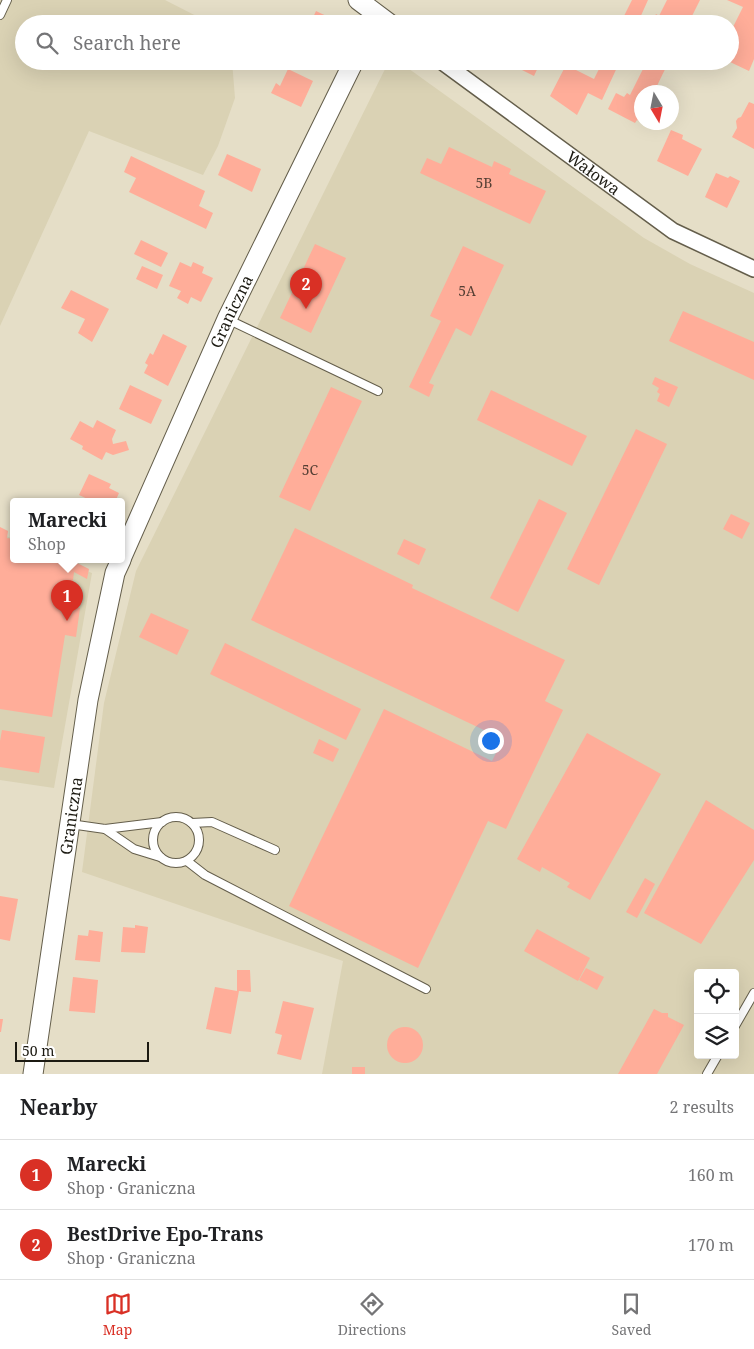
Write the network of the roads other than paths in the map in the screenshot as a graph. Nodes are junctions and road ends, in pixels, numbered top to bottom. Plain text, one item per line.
1 (7, 0) edge
2 (365, 8) edge
3 (0, 15) edge
4 (376, 15) edge
5 (352, 70) edge
6 (453, 70) edge
7 (754, 269) edge
8 (227, 319) junction
9 (378, 391) dead end
10 (125, 551) edge
11 (120, 563) edge
12 (162, 822) junction
13 (192, 823) junction
14 (70, 824) junction
15 (105, 829) junction
16 (275, 850) dead end
17 (160, 857) junction
18 (186, 861) junction
19 (426, 989) dead end
20 (754, 993) edge
21 (739, 1019) edge
22 (716, 1059) edge
23 (33, 1074) edge
24 (707, 1074) edge

1 - 3 lane
2 - 4 street
5 - 8 street, Graniczna
6 - 7 street, Wałowa
8 - 9 lane
8 - 10 street, Graniczna
11 - 14 street, Graniczna
12 - 13 lane
12 - 15 lane
12 - 17 lane
13 - 16 lane
13 - 18 lane
14 - 15 lane
14 - 23 street, Graniczna
15 - 17 lane
17 - 18 lane
18 - 19 lane
20 - 21 lane
22 - 24 lane

